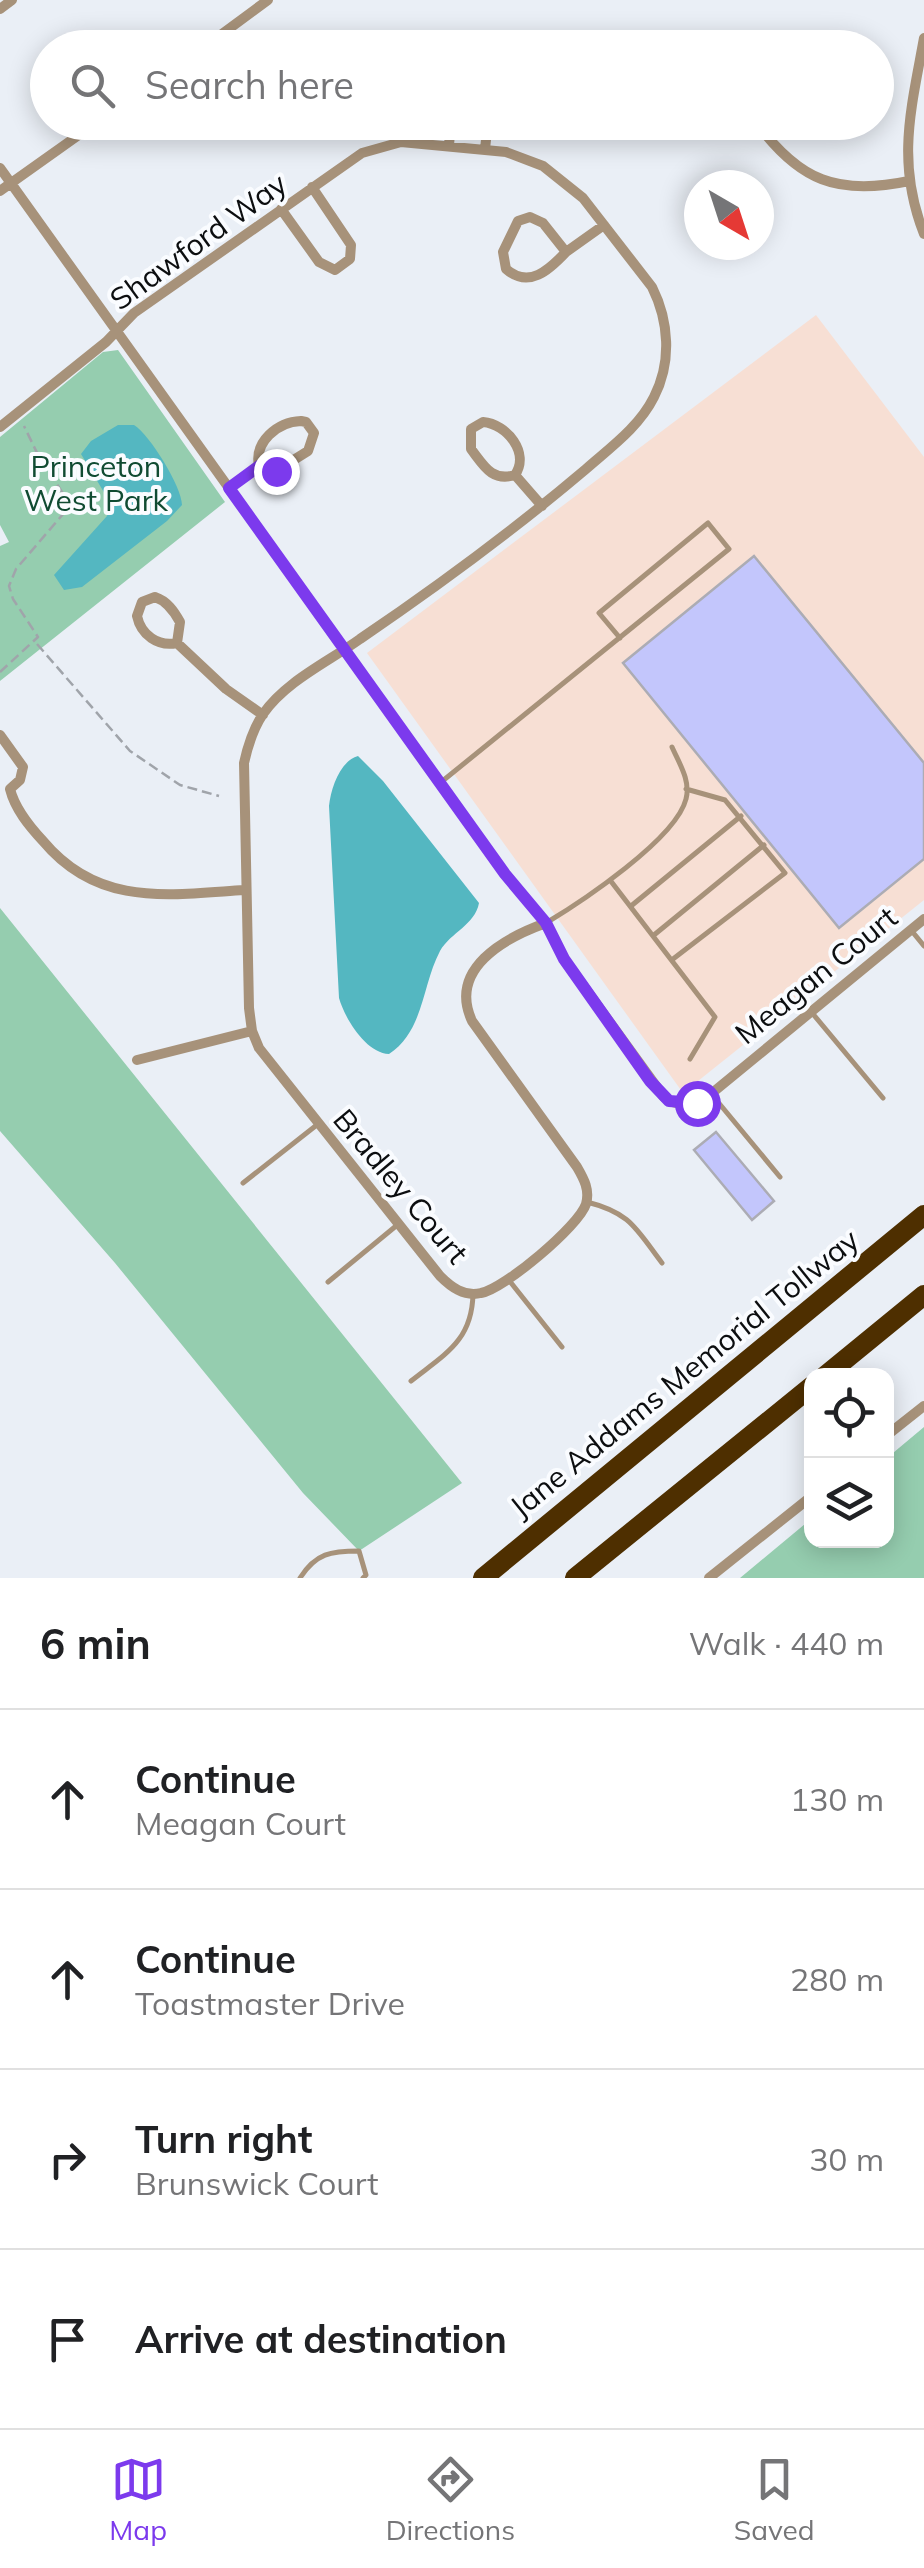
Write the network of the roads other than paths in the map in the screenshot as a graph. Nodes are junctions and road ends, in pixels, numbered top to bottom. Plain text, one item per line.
1 (12, 0) edge
2 (268, 0) edge
3 (0, 8) edge
4 (227, 30) edge
5 (924, 38) edge
6 (920, 89) edge
7 (72, 140) edge
8 (449, 140) edge
9 (487, 140) edge
10 (772, 140) edge
11 (449, 145) junction
12 (486, 149) junction
13 (0, 168) edge
14 (909, 181) junction
15 (11, 184) junction
16 (312, 188) junction
17 (0, 191) edge
18 (281, 209) junction
19 (604, 225) junction
20 (924, 234) edge
21 (566, 252) junction
22 (117, 331) junction
23 (0, 427) edge
24 (259, 466) junction
25 (515, 475) junction
26 (229, 488) junction
27 (542, 506) junction
28 (620, 638) junction
29 (178, 643) junction
30 (345, 650) junction
31 (262, 714) junction
32 (0, 735) edge
33 (672, 747) dead end
34 (440, 783) junction
35 (5, 788) edge
36 (686, 789) junction
37 (741, 816) junction
38 (764, 845) junction
39 (610, 880) junction
40 (244, 890) junction
41 (630, 906) junction
42 (924, 919) edge
43 (546, 923) junction
44 (911, 930) junction
45 (654, 936) junction
46 (924, 946) edge
47 (673, 959) junction
48 (811, 1012) junction
49 (252, 1030) junction
50 (690, 1059) dead end
51 (137, 1060) dead end
52 (711, 1094) junction
53 (883, 1098) dead end
54 (318, 1124) junction
55 (780, 1177) dead end
56 (243, 1183) dead end
57 (587, 1202) junction
58 (924, 1214) edge
59 (399, 1224) junction
60 (662, 1263) dead end
61 (507, 1278) junction
62 (328, 1282) dead end
63 (473, 1294) junction
64 (924, 1295) edge
65 (562, 1347) dead end
66 (835, 1368) edge
67 (411, 1381) dead end
68 (804, 1392) edge
69 (924, 1406) edge
70 (894, 1430) edge
71 (804, 1502) edge
72 (300, 1578) edge
73 (364, 1578) edge
74 (482, 1578) edge
75 (574, 1578) edge
76 (709, 1578) edge

1 - 3 street
2 - 4 street
5 - 6 street
6 - 14 street
7 - 15 street
8 - 11 street
9 - 12 street
10 - 14 street
11 - 12 street, Shawford Way
11 - 16 street, Shawford Way
12 - 19 street, Shawford Way
13 - 15 street
14 - 20 street
15 - 17 street
15 - 22 street
16 - 18 street, Shawford Way
16 - 18 street
18 - 22 street, Shawford Way
19 - 21 street
19 - 27 street, Shawford Way
21 - 21 street
22 - 23 street, Shawford Way
22 - 26 street
24 - 24 street
24 - 26 street
25 - 25 street
25 - 27 street
26 - 30 street
27 - 30 street, Shawford Way
28 - 28 lane
28 - 34 lane
29 - 29 street
29 - 31 street
30 - 31 street, Bradley Court
30 - 34 street
31 - 40 street, Bradley Court
32 - 35 street
33 - 36 lane
34 - 43 street
35 - 40 street
36 - 37 lane
36 - 39 lane
37 - 38 lane
37 - 41 lane
38 - 45 lane
38 - 47 lane
39 - 41 lane
39 - 43 lane
40 - 49 street, Bradley Court
41 - 45 lane
42 - 44 street, Meagan Court
43 - 52 street
43 - 57 street
44 - 46 lane
44 - 48 street, Meagan Court
45 - 47 lane
47 - 50 lane
48 - 52 street, Meagan Court
48 - 53 lane
49 - 51 street
49 - 54 street, Bradley Court
52 - 55 lane
54 - 56 lane
54 - 59 street, Bradley Court
57 - 60 lane
57 - 61 street, Bradley Court
58 - 74 highway, Jane Addams Memorial Tollway
59 - 62 lane
59 - 63 street, Bradley Court
61 - 63 street, Bradley Court
61 - 65 lane
63 - 67 lane
64 - 66 highway
68 - 75 highway
69 - 70 street
71 - 76 street
72 - 73 lane

